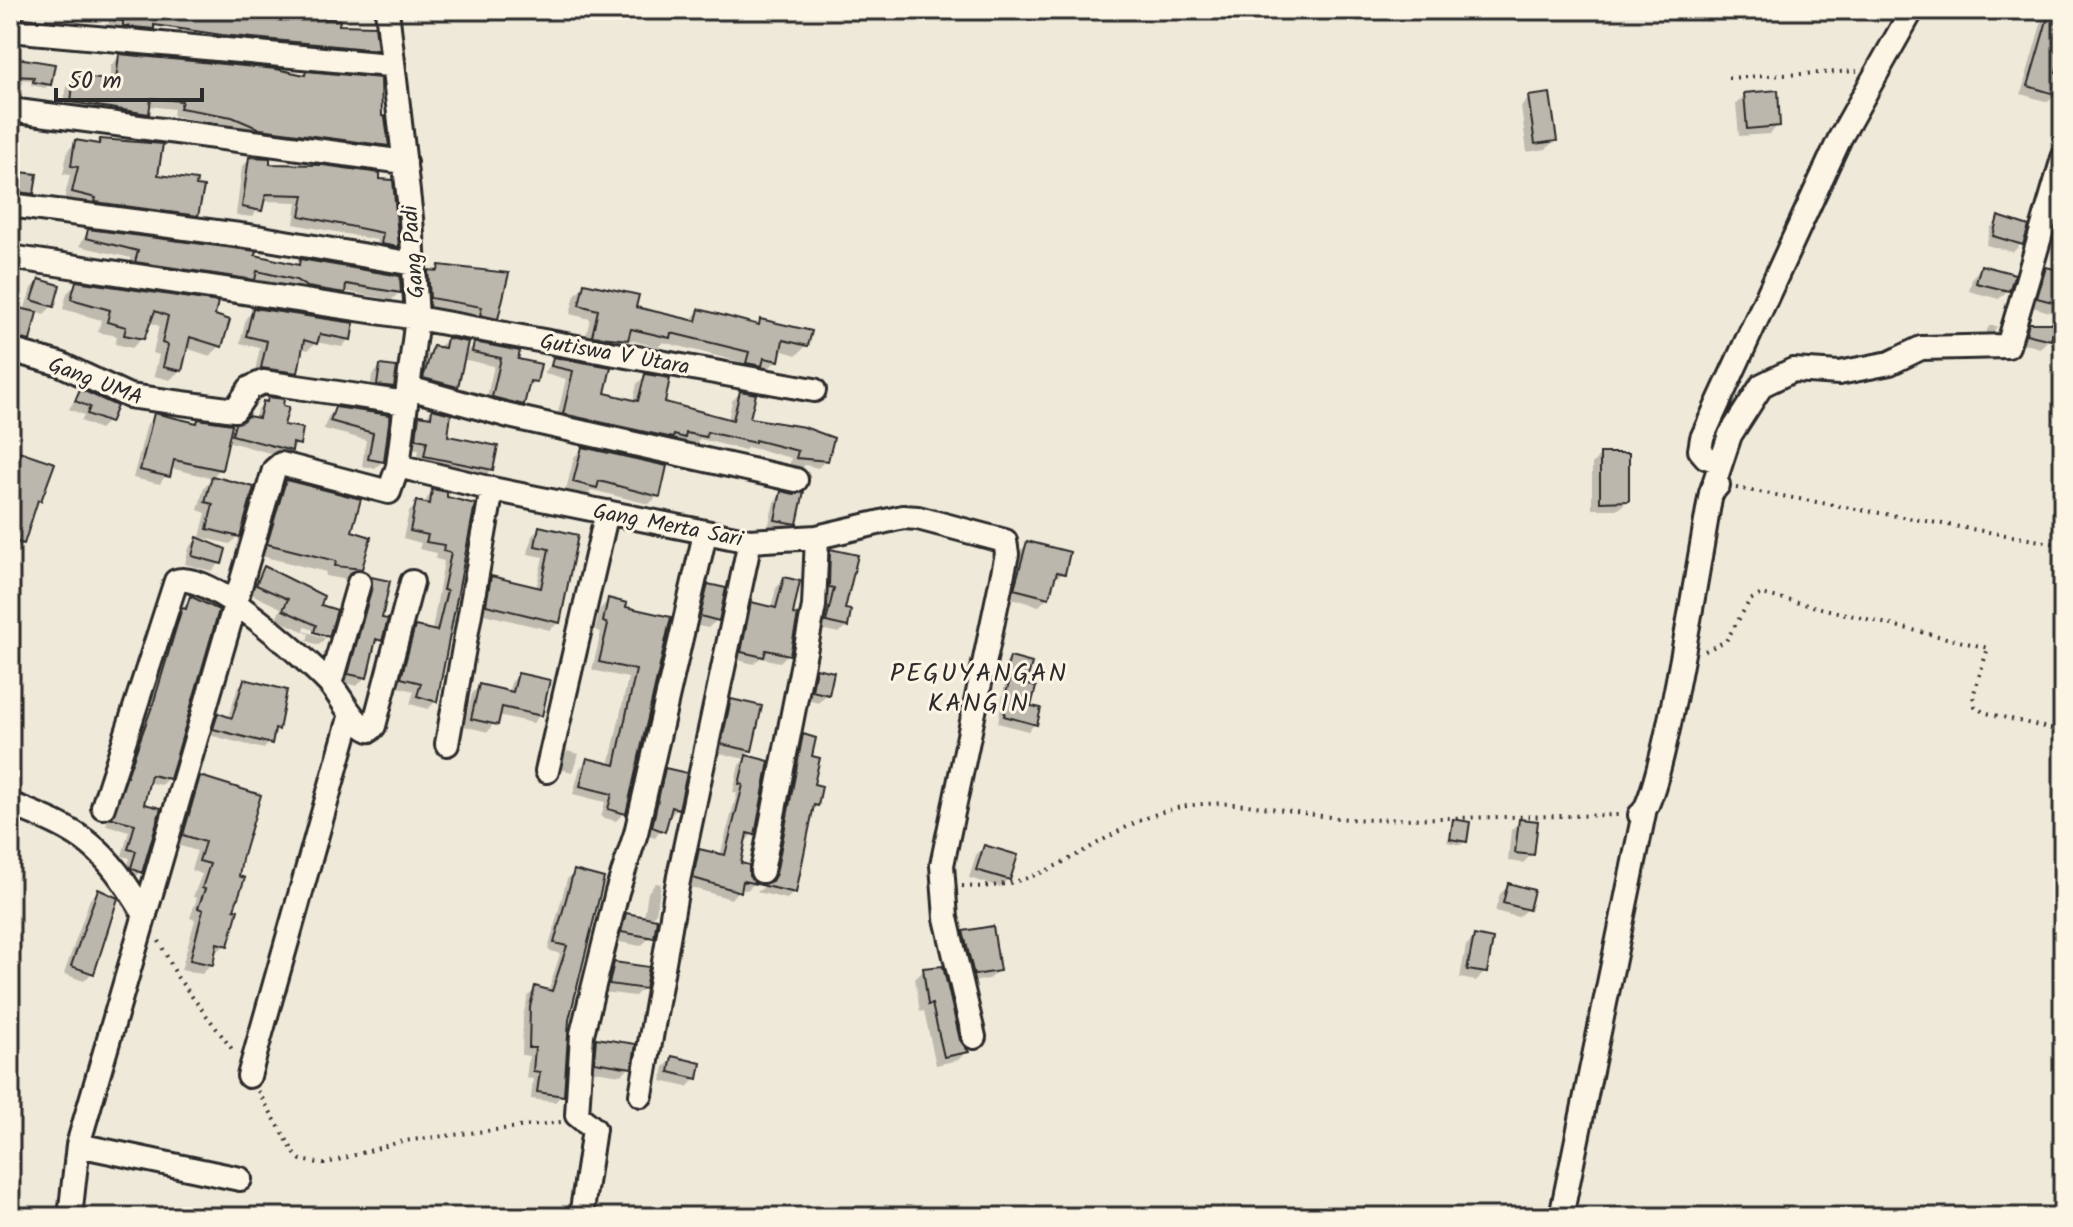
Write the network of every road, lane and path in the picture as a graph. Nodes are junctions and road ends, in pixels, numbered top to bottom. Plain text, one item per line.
1 (387, 10) edge
2 (1912, 10) edge
3 (10, 30) edge
4 (389, 65) dead end
5 (1875, 70) junction
6 (1728, 78) dead end
7 (10, 110) edge
8 (2063, 158) edge
9 (405, 162) junction
10 (10, 205) edge
11 (10, 257) edge
12 (414, 264) junction
13 (417, 318) junction
14 (10, 350) edge
15 (814, 390) dead end
16 (408, 396) junction
17 (1720, 462) junction
18 (398, 466) junction
19 (796, 480) dead end
20 (492, 489) junction
21 (1714, 489) junction
22 (607, 512) junction
23 (705, 534) junction
24 (817, 537) junction
25 (750, 541) junction
26 (2063, 545) edge
27 (412, 582) dead end
28 (359, 583) dead end
29 (235, 601) junction
30 (1681, 663) junction
31 (330, 684) junction
32 (351, 714) junction
33 (2063, 732) edge
34 (447, 744) dead end
35 (547, 771) dead end
36 (10, 804) edge
37 (103, 807) dead end
38 (1642, 814) junction
39 (762, 871) dead end
40 (942, 880) junction
41 (145, 915) junction
42 (974, 1037) dead end
43 (249, 1076) junction
44 (641, 1095) dead end
45 (577, 1115) junction
46 (78, 1145) junction
47 (240, 1179) dead end
48 (70, 1217) edge
49 (581, 1217) edge
50 (1561, 1217) edge

1 - 9 street, Gang Padi
2 - 5 street
3 - 4 street
5 - 6 path
5 - 17 street
7 - 9 street
8 - 17 street
9 - 12 street, Gang Padi
10 - 12 street
11 - 13 street, Gutiswa V Utara
12 - 13 street, Gang Padi
13 - 15 street, Gutiswa V Utara
13 - 16 street, Gang Padi
14 - 16 street, Gang UMA
16 - 18 street, Gang Padi
16 - 19 street
17 - 21 street
18 - 20 street, Gang Merta Sari
18 - 29 street, Gang Padi
20 - 22 street, Gang Merta Sari
20 - 34 street
21 - 26 path
21 - 30 street
22 - 23 street, Gang Merta Sari
22 - 35 street
23 - 25 street, Gang Merta Sari
23 - 45 street
24 - 25 street, Gang Merta Sari
24 - 39 street
24 - 40 street, Gang Merta Sari
25 - 44 street
27 - 32 street
28 - 31 street
29 - 31 street
29 - 37 street
29 - 41 street
30 - 33 path
30 - 38 street
31 - 32 street
32 - 43 street
36 - 41 street
38 - 40 path
38 - 50 street
40 - 42 street, Gang Merta Sari
41 - 43 path
41 - 46 street
43 - 45 path
45 - 49 street
46 - 47 street
46 - 48 street

